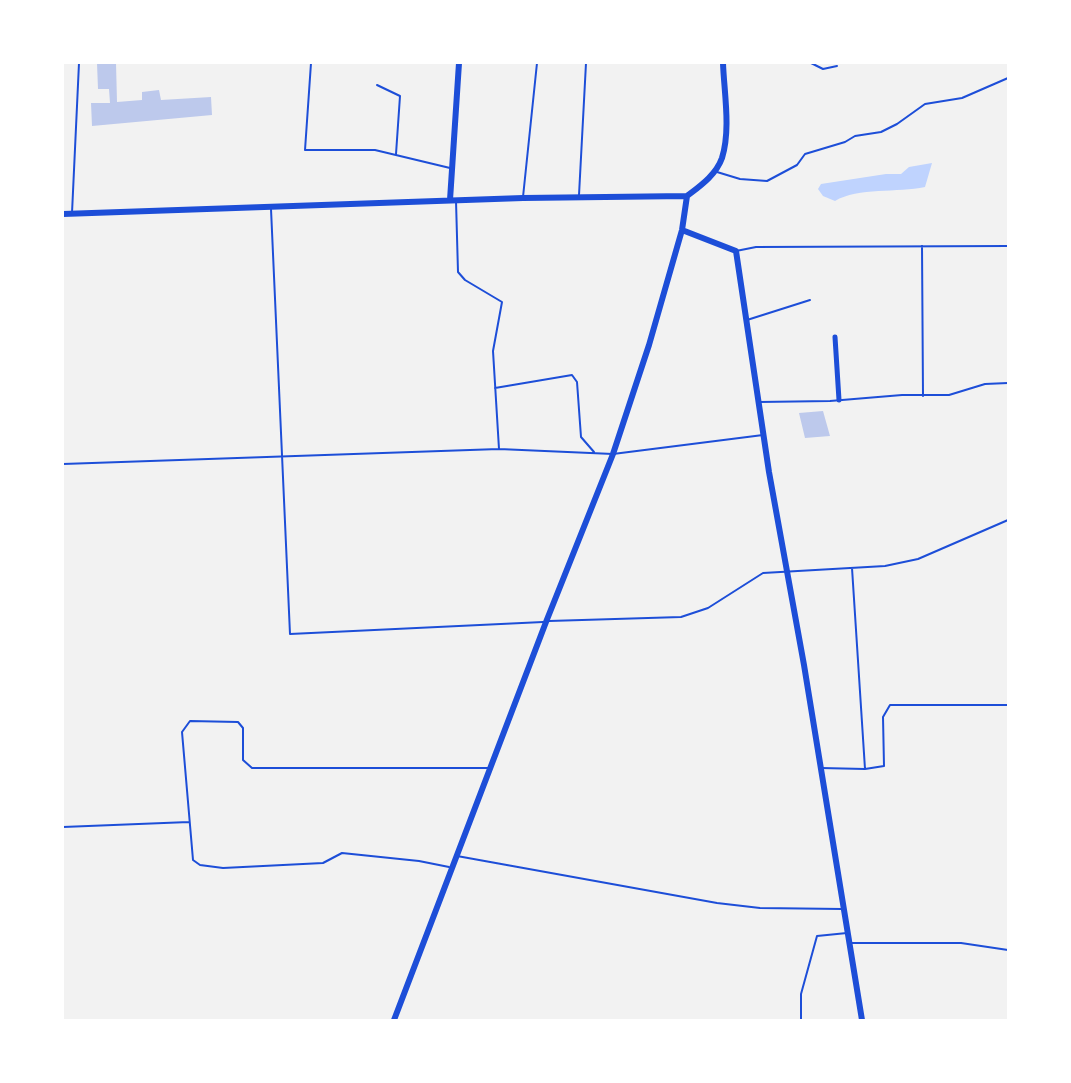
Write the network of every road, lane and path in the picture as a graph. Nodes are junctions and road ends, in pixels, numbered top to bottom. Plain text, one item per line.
1 (79, 63) edge
2 (311, 63) edge
3 (459, 63) edge
4 (537, 63) edge
5 (586, 63) edge
6 (723, 63) edge
7 (811, 63) edge
8 (837, 66) dead end
9 (1008, 78) edge
10 (377, 85) dead end
11 (396, 154) junction
12 (450, 168) junction
13 (714, 171) junction
14 (687, 196) junction
15 (523, 198) junction
16 (578, 198) junction
17 (453, 200) junction
18 (271, 206) junction
19 (72, 213) junction
20 (63, 214) edge
21 (682, 230) junction
22 (922, 246) junction
23 (1008, 246) edge
24 (736, 251) junction
25 (810, 300) dead end
26 (746, 321) junction
27 (835, 337) dead end
28 (1008, 383) edge
29 (495, 388) junction
30 (923, 396) junction
31 (839, 400) junction
32 (759, 402) junction
33 (763, 435) junction
34 (499, 449) junction
35 (595, 454) junction
36 (613, 454) junction
37 (282, 456) junction
38 (63, 465) edge
39 (1008, 519) edge
40 (852, 568) junction
41 (788, 572) junction
42 (546, 622) junction
43 (1008, 705) edge
44 (490, 768) junction
45 (821, 768) junction
46 (865, 769) junction
47 (189, 822) junction
48 (63, 827) edge
49 (457, 856) junction
50 (452, 868) junction
51 (842, 909) junction
52 (849, 933) junction
53 (851, 943) junction
54 (1008, 950) edge
55 (394, 1020) edge
56 (801, 1020) edge
57 (861, 1020) edge

1 - 19 lane
2 - 11 lane
3 - 12 street
4 - 15 lane
5 - 16 lane
6 - 13 street
7 - 8 lane
9 - 13 lane
10 - 11 lane
11 - 12 lane
12 - 17 street
13 - 14 street
14 - 16 street
14 - 21 street
15 - 16 street
15 - 17 street
17 - 18 street
17 - 29 lane
18 - 19 street
18 - 37 lane
19 - 20 street
21 - 24 street
21 - 36 street
22 - 23 lane
22 - 24 lane
22 - 30 lane
24 - 26 street
25 - 26 lane
26 - 32 street
27 - 31 street
28 - 30 lane
29 - 34 lane
29 - 35 lane
30 - 31 lane
31 - 32 lane
32 - 33 street
33 - 36 lane
33 - 41 street
34 - 35 lane
34 - 37 lane
35 - 36 lane
36 - 42 street
37 - 38 lane
37 - 42 lane
39 - 40 lane
40 - 41 lane
40 - 46 lane
41 - 42 lane
41 - 45 street
42 - 44 street
43 - 46 lane
44 - 47 lane
44 - 49 street
45 - 46 lane
45 - 51 street
47 - 48 lane
47 - 50 lane
49 - 50 street
49 - 51 lane
50 - 55 street
51 - 52 street
52 - 53 street
52 - 56 lane
53 - 54 lane
53 - 57 street

